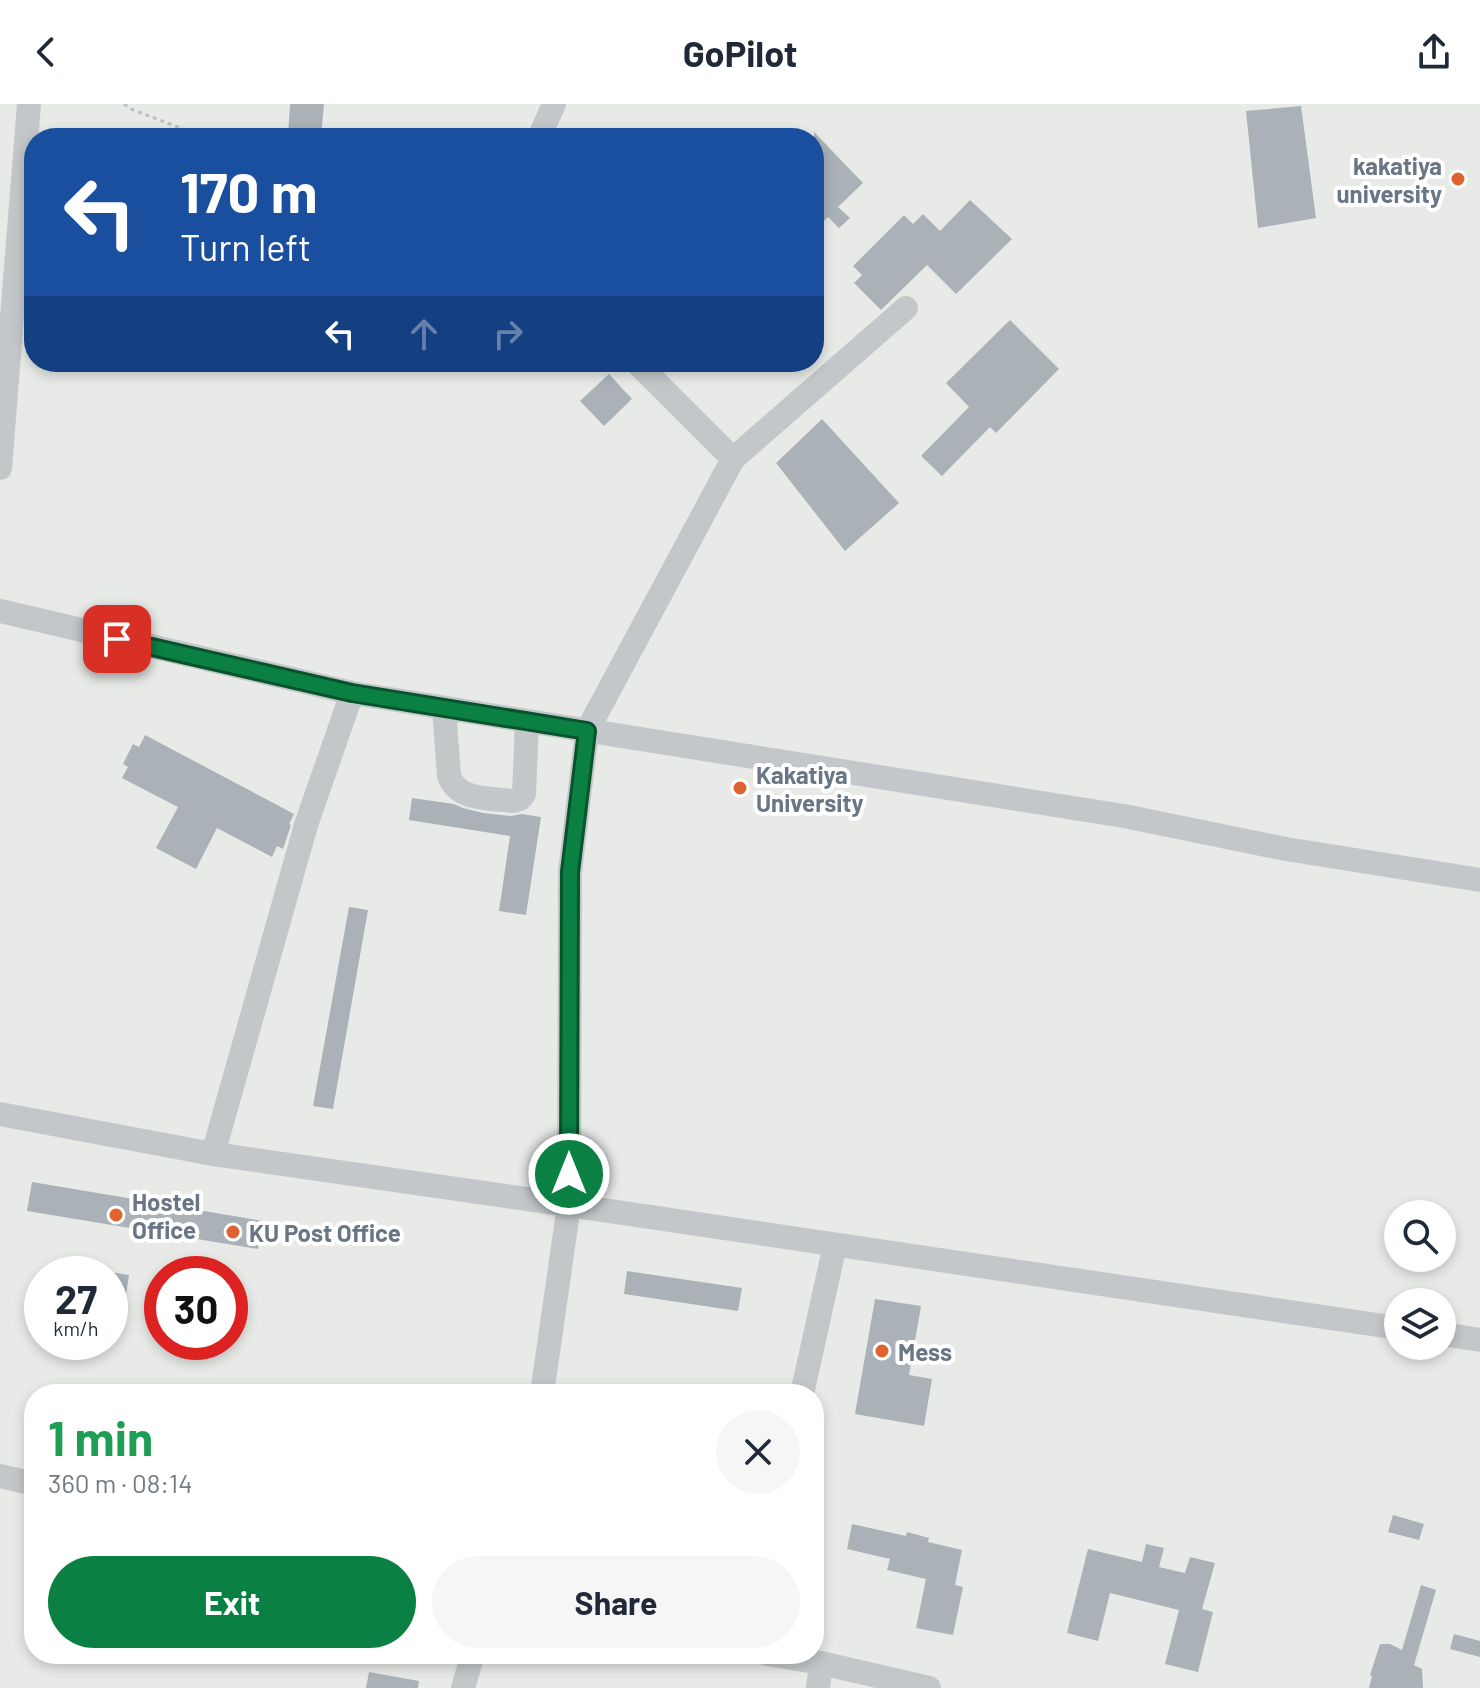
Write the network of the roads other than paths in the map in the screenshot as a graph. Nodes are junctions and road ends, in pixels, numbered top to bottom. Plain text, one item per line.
1 (29, 104) edge
2 (554, 104) edge
3 (26, 128) edge
4 (543, 128) edge
5 (24, 151) edge
6 (18, 207) edge
7 (906, 308) dead end
8 (646, 372) edge
9 (733, 459) junction
10 (0, 468) edge
11 (0, 611) edge
12 (352, 693) junction
13 (444, 708) junction
14 (527, 722) junction
15 (587, 731) junction
16 (1480, 880) edge
17 (0, 1114) edge
18 (213, 1154) junction
19 (569, 1205) junction
20 (835, 1245) junction
21 (1384, 1326) edge
22 (1456, 1336) edge
23 (1480, 1340) edge
24 (543, 1384) edge
25 (804, 1384) edge
26 (0, 1476) edge
27 (24, 1482) edge
28 (470, 1664) edge
29 (821, 1664) edge
30 (824, 1664) edge
31 (463, 1688) edge
32 (818, 1688) edge
33 (929, 1688) edge

1 - 3 street
2 - 4 street
5 - 6 street
6 - 10 street
7 - 9 street
8 - 9 street
9 - 15 street
11 - 12 street
12 - 13 street
12 - 18 street
13 - 14 street
13 - 14 street
14 - 15 street
15 - 16 street
15 - 19 street
17 - 18 street
18 - 19 street
19 - 20 street
19 - 24 street
20 - 21 street
20 - 25 street
22 - 23 street
26 - 27 street
28 - 31 street
29 - 32 street
30 - 33 street

